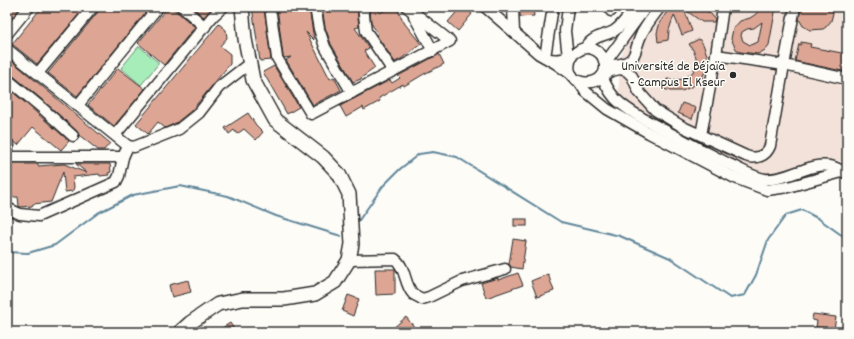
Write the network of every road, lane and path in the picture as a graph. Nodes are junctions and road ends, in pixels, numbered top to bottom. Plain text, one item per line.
1 (29, 7) edge
2 (93, 7) edge
3 (158, 7) edge
4 (182, 7) edge
5 (223, 7) edge
6 (242, 7) edge
7 (270, 7) edge
8 (315, 7) edge
9 (363, 7) edge
10 (486, 7) edge
11 (513, 7) edge
12 (552, 7) edge
13 (568, 7) edge
14 (635, 7) edge
15 (646, 7) edge
16 (660, 7) edge
17 (723, 7) edge
18 (795, 7) edge
19 (412, 8) edge
20 (205, 26) junction
21 (514, 32) junction
22 (7, 34) edge
23 (585, 48) junction
24 (7, 49) edge
25 (433, 51) junction
26 (716, 55) junction
27 (570, 56) junction
28 (547, 58) junction
29 (250, 62) junction
30 (784, 66) junction
31 (604, 68) junction
32 (393, 71) junction
33 (38, 73) junction
34 (575, 78) junction
35 (7, 79) edge
36 (847, 79) edge
37 (352, 93) junction
38 (78, 105) junction
39 (115, 135) junction
40 (701, 135) junction
41 (74, 136) dead end
42 (128, 146) junction
43 (122, 157) junction
44 (7, 158) edge
45 (845, 172) edge
46 (7, 208) edge
47 (349, 260) junction
48 (505, 269) dead end
49 (180, 332) edge

1 - 22 street
2 - 33 street
3 - 38 street
4 - 20 street
5 - 20 street
6 - 29 main road
7 - 37 street
8 - 37 street
9 - 32 street
10 - 21 street
11 - 21 street
12 - 28 street
13 - 27 street
14 - 23 street
15 - 31 street
16 - 31 street
17 - 26 street
18 - 30 street
19 - 25 street
19 - 25 street
20 - 39 street
21 - 28 street
23 - 27 street
23 - 31 street
24 - 33 street
25 - 32 street
26 - 30 street
26 - 40 street
27 - 28 street
27 - 34 street
28 - 34 street
29 - 42 street
29 - 47 main road
30 - 36 street
30 - 40 street
31 - 34 street
31 - 40 street
31 - 45 street
32 - 37 street
33 - 38 street
34 - 45 street
35 - 41 street
38 - 39 street
39 - 42 street
42 - 43 street
43 - 44 street
43 - 46 street
47 - 48 street
47 - 49 main road

